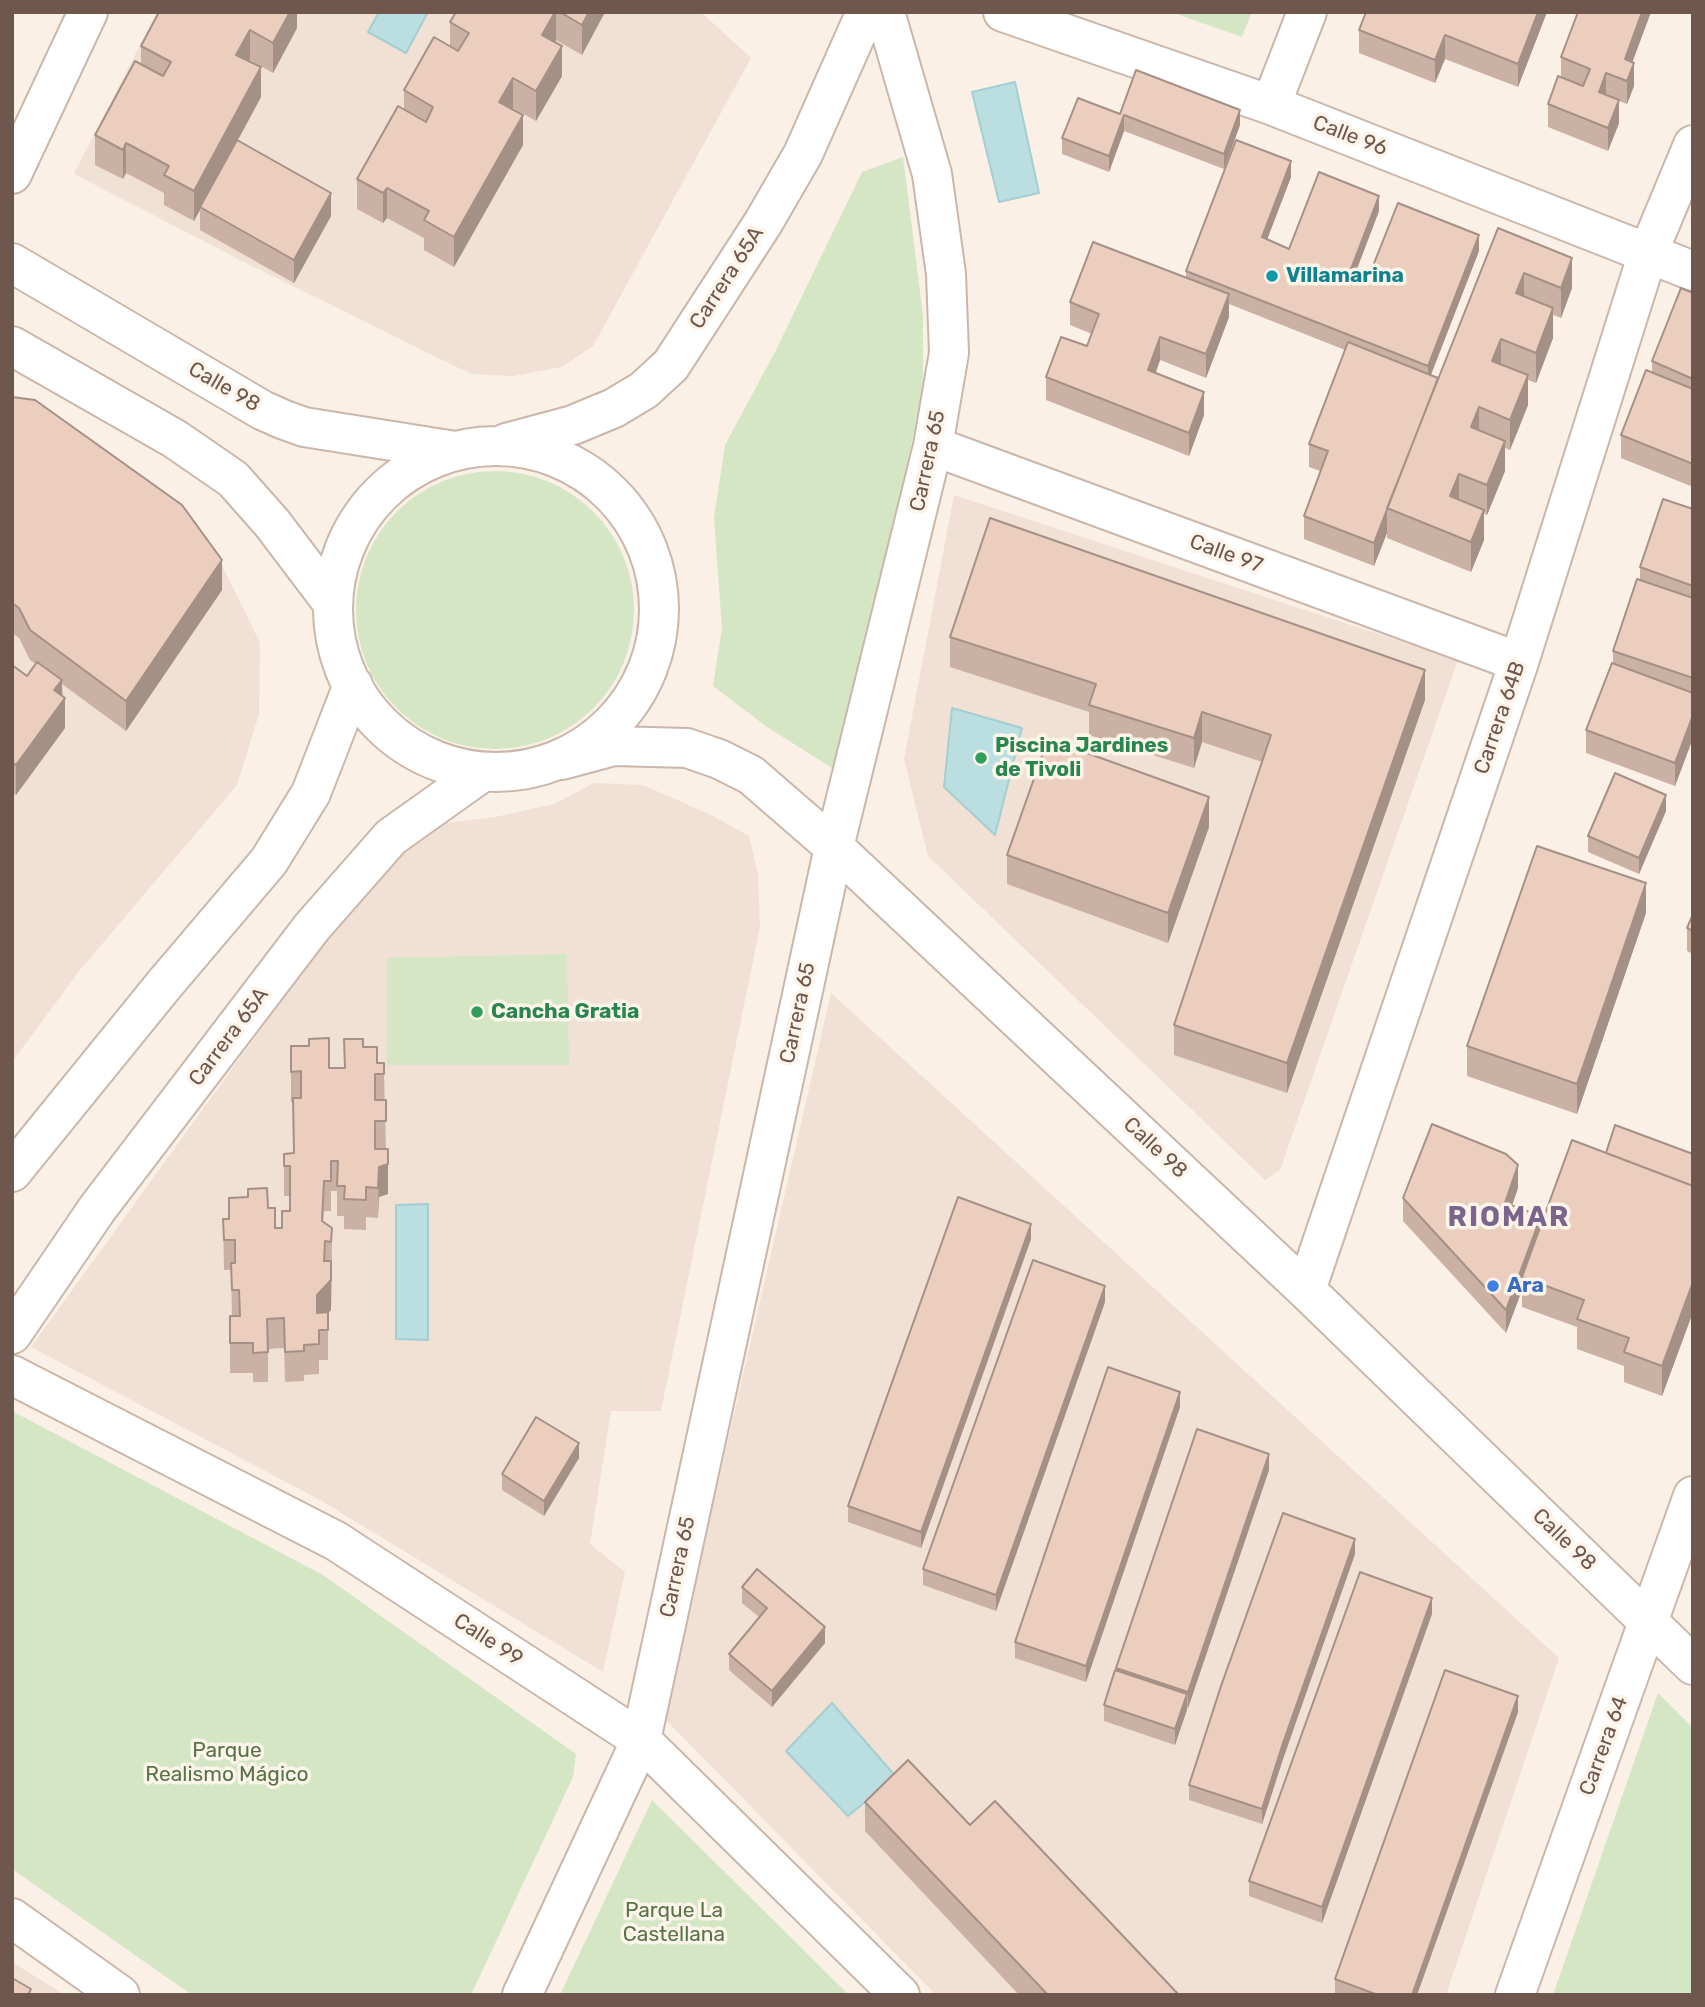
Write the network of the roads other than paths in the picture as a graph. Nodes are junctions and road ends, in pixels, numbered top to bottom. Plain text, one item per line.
1 (88, 12) edge
2 (866, 12) edge
3 (885, 12) edge
4 (1003, 12) edge
5 (1307, 12) edge
6 (1271, 105) junction
7 (1693, 145) edge
8 (12, 174) edge
9 (1648, 253) junction
10 (12, 263) edge
11 (1693, 271) edge
12 (12, 346) edge
13 (495, 446) junction
14 (933, 446) junction
15 (457, 451) junction
16 (328, 597) junction
17 (1520, 662) junction
18 (353, 685) junction
19 (562, 760) junction
20 (481, 773) junction
21 (834, 847) junction
22 (12, 1172) edge
23 (1306, 1290) junction
24 (12, 1335) edge
25 (12, 1375) edge
26 (1693, 1496) edge
27 (1648, 1623) junction
28 (1693, 1665) edge
29 (641, 1740) junction
30 (12, 1918) edge
31 (120, 1995) edge
32 (522, 1995) edge
33 (900, 1995) edge
34 (1515, 1995) edge

1 - 8 street
2 - 13 street, Carrera 65A
3 - 14 street, Carrera 65
4 - 6 street, Calle 96
5 - 6 street
6 - 9 street, Calle 96
7 - 9 street, Carrera 64B
9 - 11 street, Calle 96
9 - 17 street, Carrera 64B
10 - 15 street, Calle 98
12 - 16 street
13 - 15 street
13 - 19 street
14 - 17 street, Calle 97
14 - 21 street, Carrera 65
15 - 16 street
16 - 18 street
17 - 23 street, Carrera 64B
18 - 20 street
18 - 22 street
19 - 20 street
19 - 21 street, Calle 98
20 - 24 street, Carrera 65A
21 - 23 street, Calle 98
21 - 29 street, Carrera 65
23 - 27 street, Calle 98
25 - 29 street, Calle 99
26 - 27 street, Carrera 64
27 - 28 street, Calle 98
27 - 34 street, Carrera 64
29 - 32 street, Carrera 65
29 - 33 street, Calle 99
30 - 31 street

